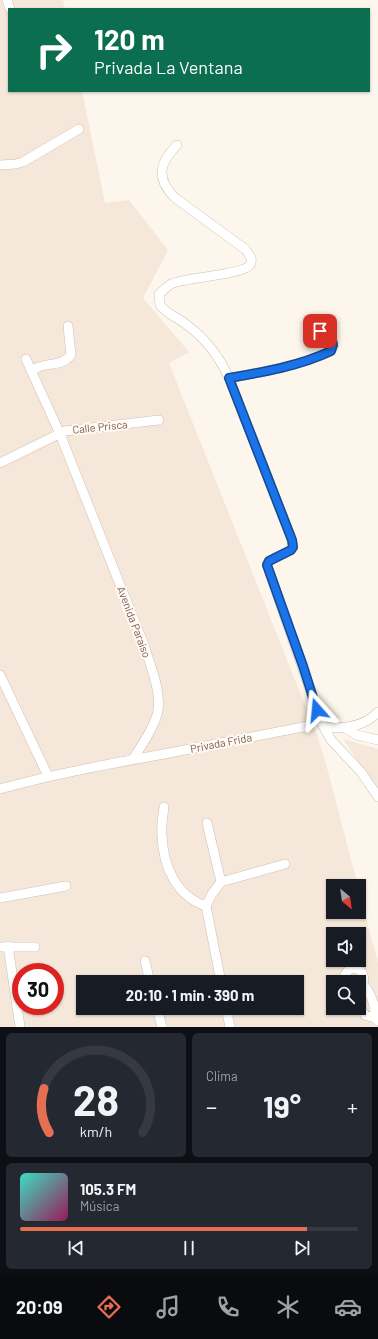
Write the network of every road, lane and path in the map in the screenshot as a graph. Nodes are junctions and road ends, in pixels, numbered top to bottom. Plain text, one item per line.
1 (79, 129) dead end
2 (177, 145) dead end
3 (0, 165) edge
4 (68, 326) dead end
5 (320, 331) dead end
6 (26, 359) dead end
7 (31, 371) junction
8 (229, 378) junction
9 (160, 420) dead end
10 (60, 434) junction
11 (0, 463) edge
12 (0, 675) edge
13 (378, 712) edge
14 (322, 725) junction
15 (308, 726) dead end
16 (345, 728) junction
17 (378, 740) edge
18 (133, 759) junction
19 (48, 776) junction
20 (0, 789) edge
21 (378, 797) edge
22 (164, 807) dead end
23 (207, 823) dead end
24 (285, 864) dead end
25 (221, 882) junction
26 (66, 886) dead end
27 (0, 898) edge
28 (206, 906) junction
29 (4, 947) edge
30 (35, 947) dead end
31 (145, 962) dead end
32 (148, 975) edge
33 (220, 975) edge
34 (344, 975) edge
35 (364, 975) edge
36 (366, 991) edge
37 (159, 1015) edge
38 (227, 1015) edge
39 (365, 1015) edge
40 (377, 1020) edge
41 (20, 1027) edge
42 (162, 1027) edge
43 (230, 1027) edge

1 - 3 street
2 - 8 street
4 - 7 street
5 - 8 street
6 - 7 street, Avenida Paraíso
7 - 10 street, Avenida Paraíso
8 - 14 street
9 - 10 street, Calle Prisca
10 - 11 street, Calle Prisca
10 - 18 street, Avenida Paraíso
12 - 19 street
13 - 16 street
14 - 16 street
14 - 21 street
15 - 18 street, Privada Frida
16 - 17 street
18 - 19 street
19 - 20 street
22 - 28 street
23 - 25 street
24 - 25 street
25 - 28 street
26 - 27 street
28 - 33 street
29 - 30 street
29 - 41 street
31 - 32 street
34 - 35 street
36 - 40 street
37 - 42 street
38 - 43 street
39 - 40 street

